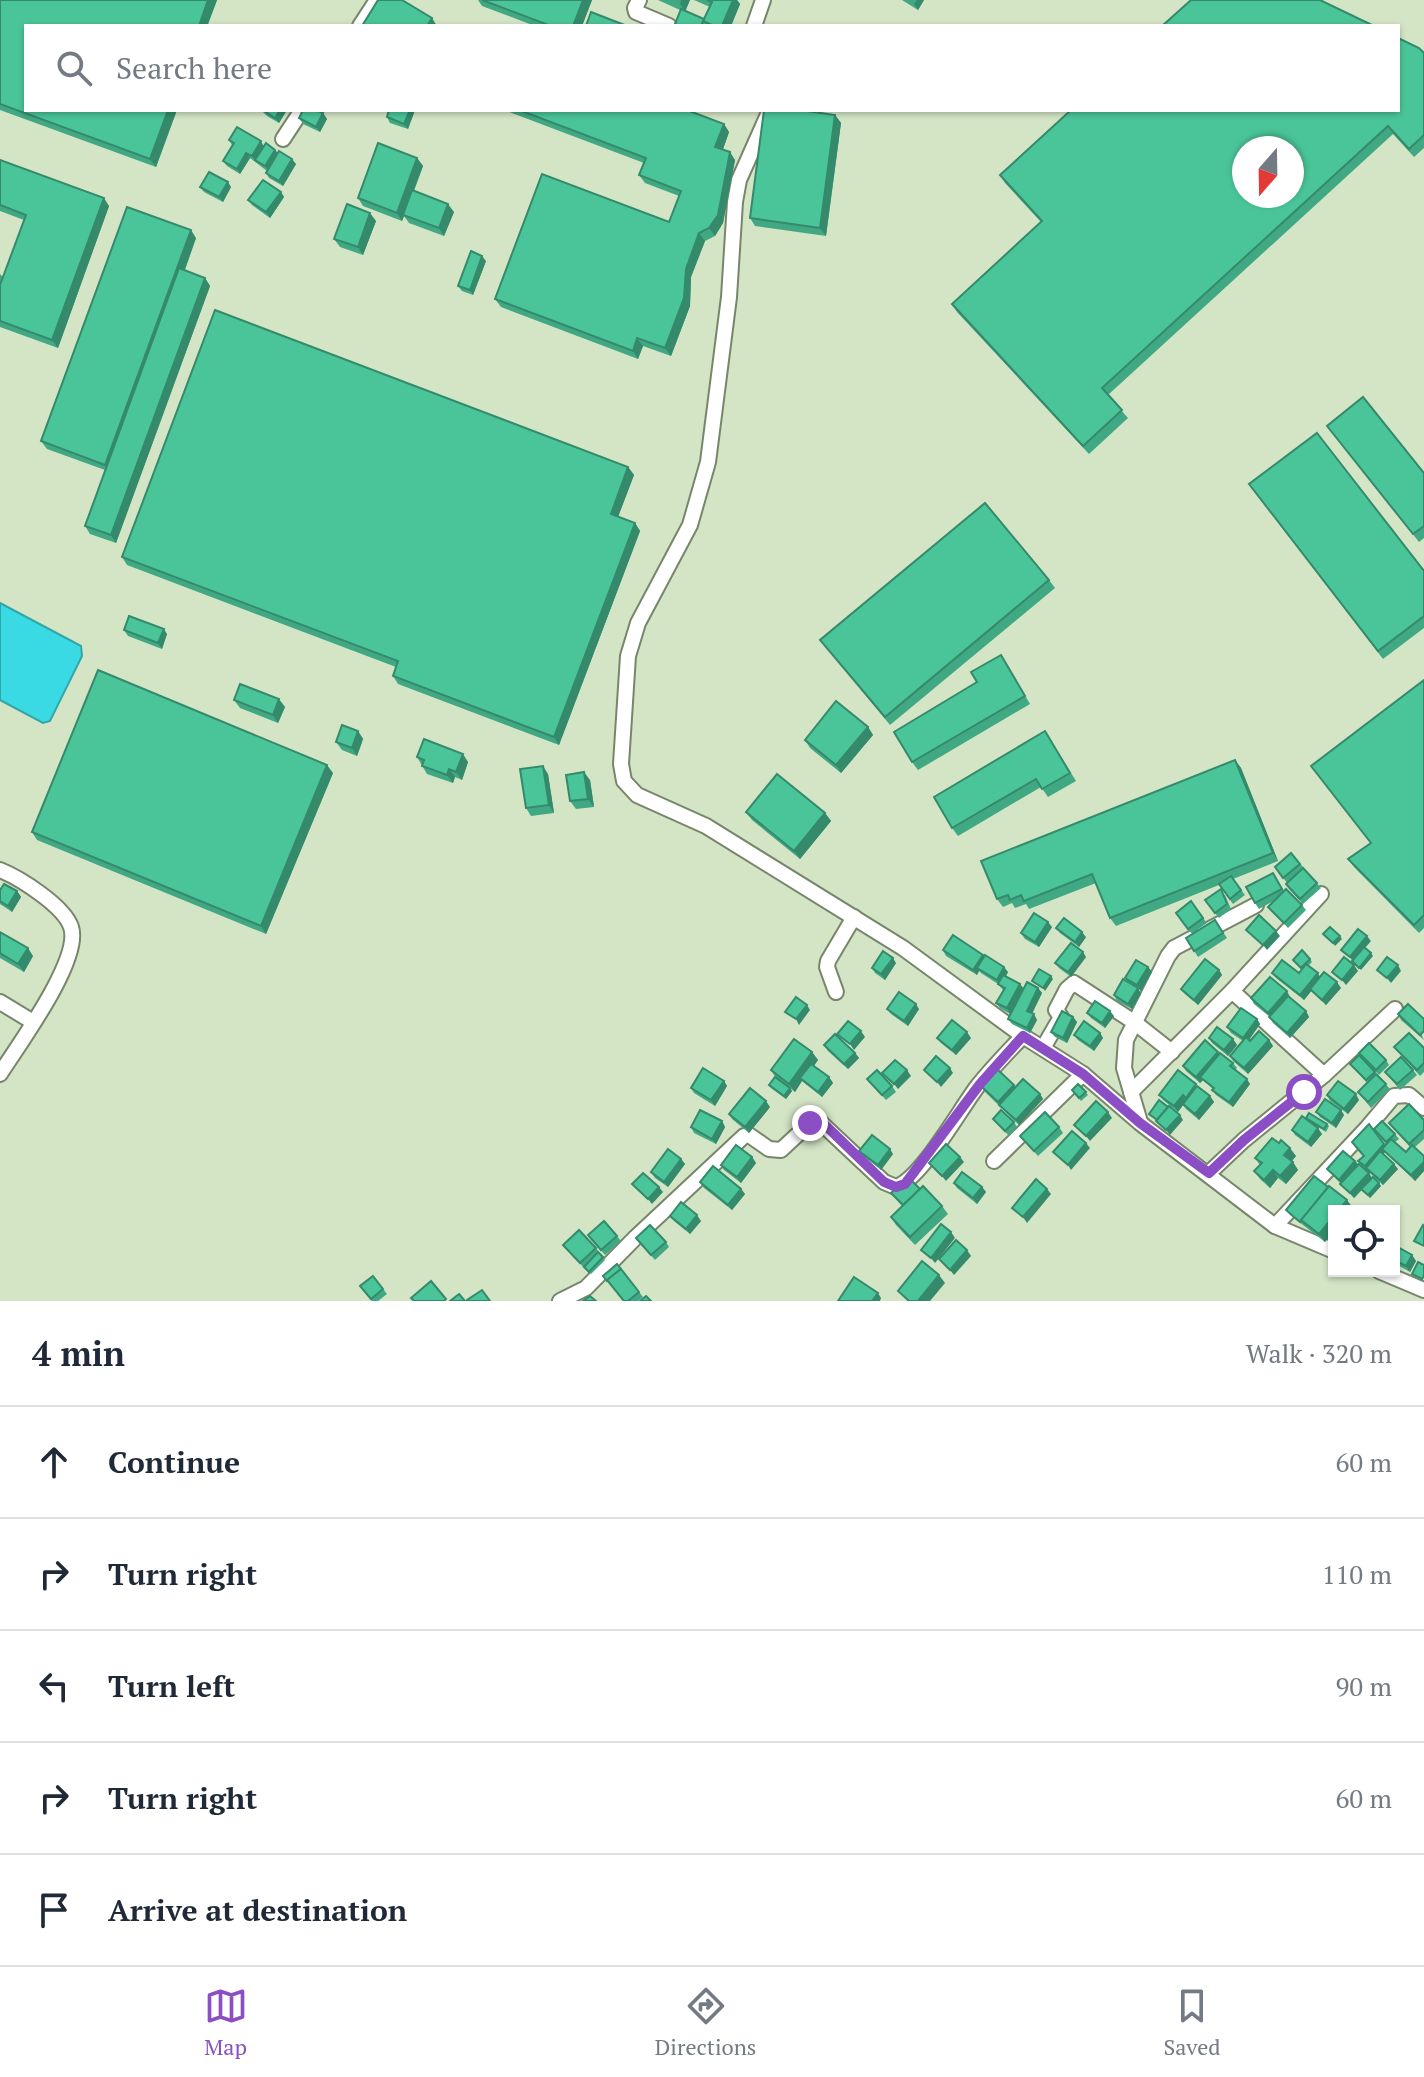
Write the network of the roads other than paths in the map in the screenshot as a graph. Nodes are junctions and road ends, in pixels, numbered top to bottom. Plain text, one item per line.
1 (377, 0) edge
2 (639, 0) edge
3 (763, 0) edge
4 (361, 24) edge
5 (664, 24) edge
6 (755, 24) edge
7 (301, 112) edge
8 (769, 112) edge
9 (283, 139) dead end
10 (0, 870) edge
11 (1321, 894) dead end
12 (1256, 905) edge
13 (854, 917) junction
14 (1232, 991) junction
15 (836, 992) dead end
16 (0, 1002) edge
17 (1395, 1009) dead end
18 (33, 1022) junction
19 (1134, 1022) junction
20 (1023, 1036) junction
21 (1043, 1048) junction
22 (1172, 1052) junction
23 (0, 1074) edge
24 (1083, 1074) junction
25 (1324, 1075) junction
26 (1424, 1086) edge
27 (1131, 1092) junction
28 (1412, 1097) junction
29 (1424, 1108) edge
30 (1140, 1123) junction
31 (994, 1161) dead end
32 (1209, 1173) junction
33 (1275, 1226) junction
34 (1328, 1248) edge
35 (1393, 1277) edge
36 (1424, 1290) edge
37 (560, 1301) edge

1 - 4 street
2 - 5 street
3 - 6 street
7 - 9 street
8 - 13 street
10 - 18 street
11 - 14 street
12 - 19 street
13 - 15 street
13 - 20 street
14 - 22 street
14 - 25 street
16 - 18 street
17 - 25 street
18 - 23 street
19 - 21 street
19 - 22 street
19 - 27 street
20 - 21 street
20 - 37 street
21 - 24 street
22 - 27 street
24 - 30 street
24 - 31 street
25 - 32 street
26 - 28 street
27 - 30 street
28 - 29 street
28 - 33 street
30 - 32 street
32 - 33 street
33 - 34 street
35 - 36 street

